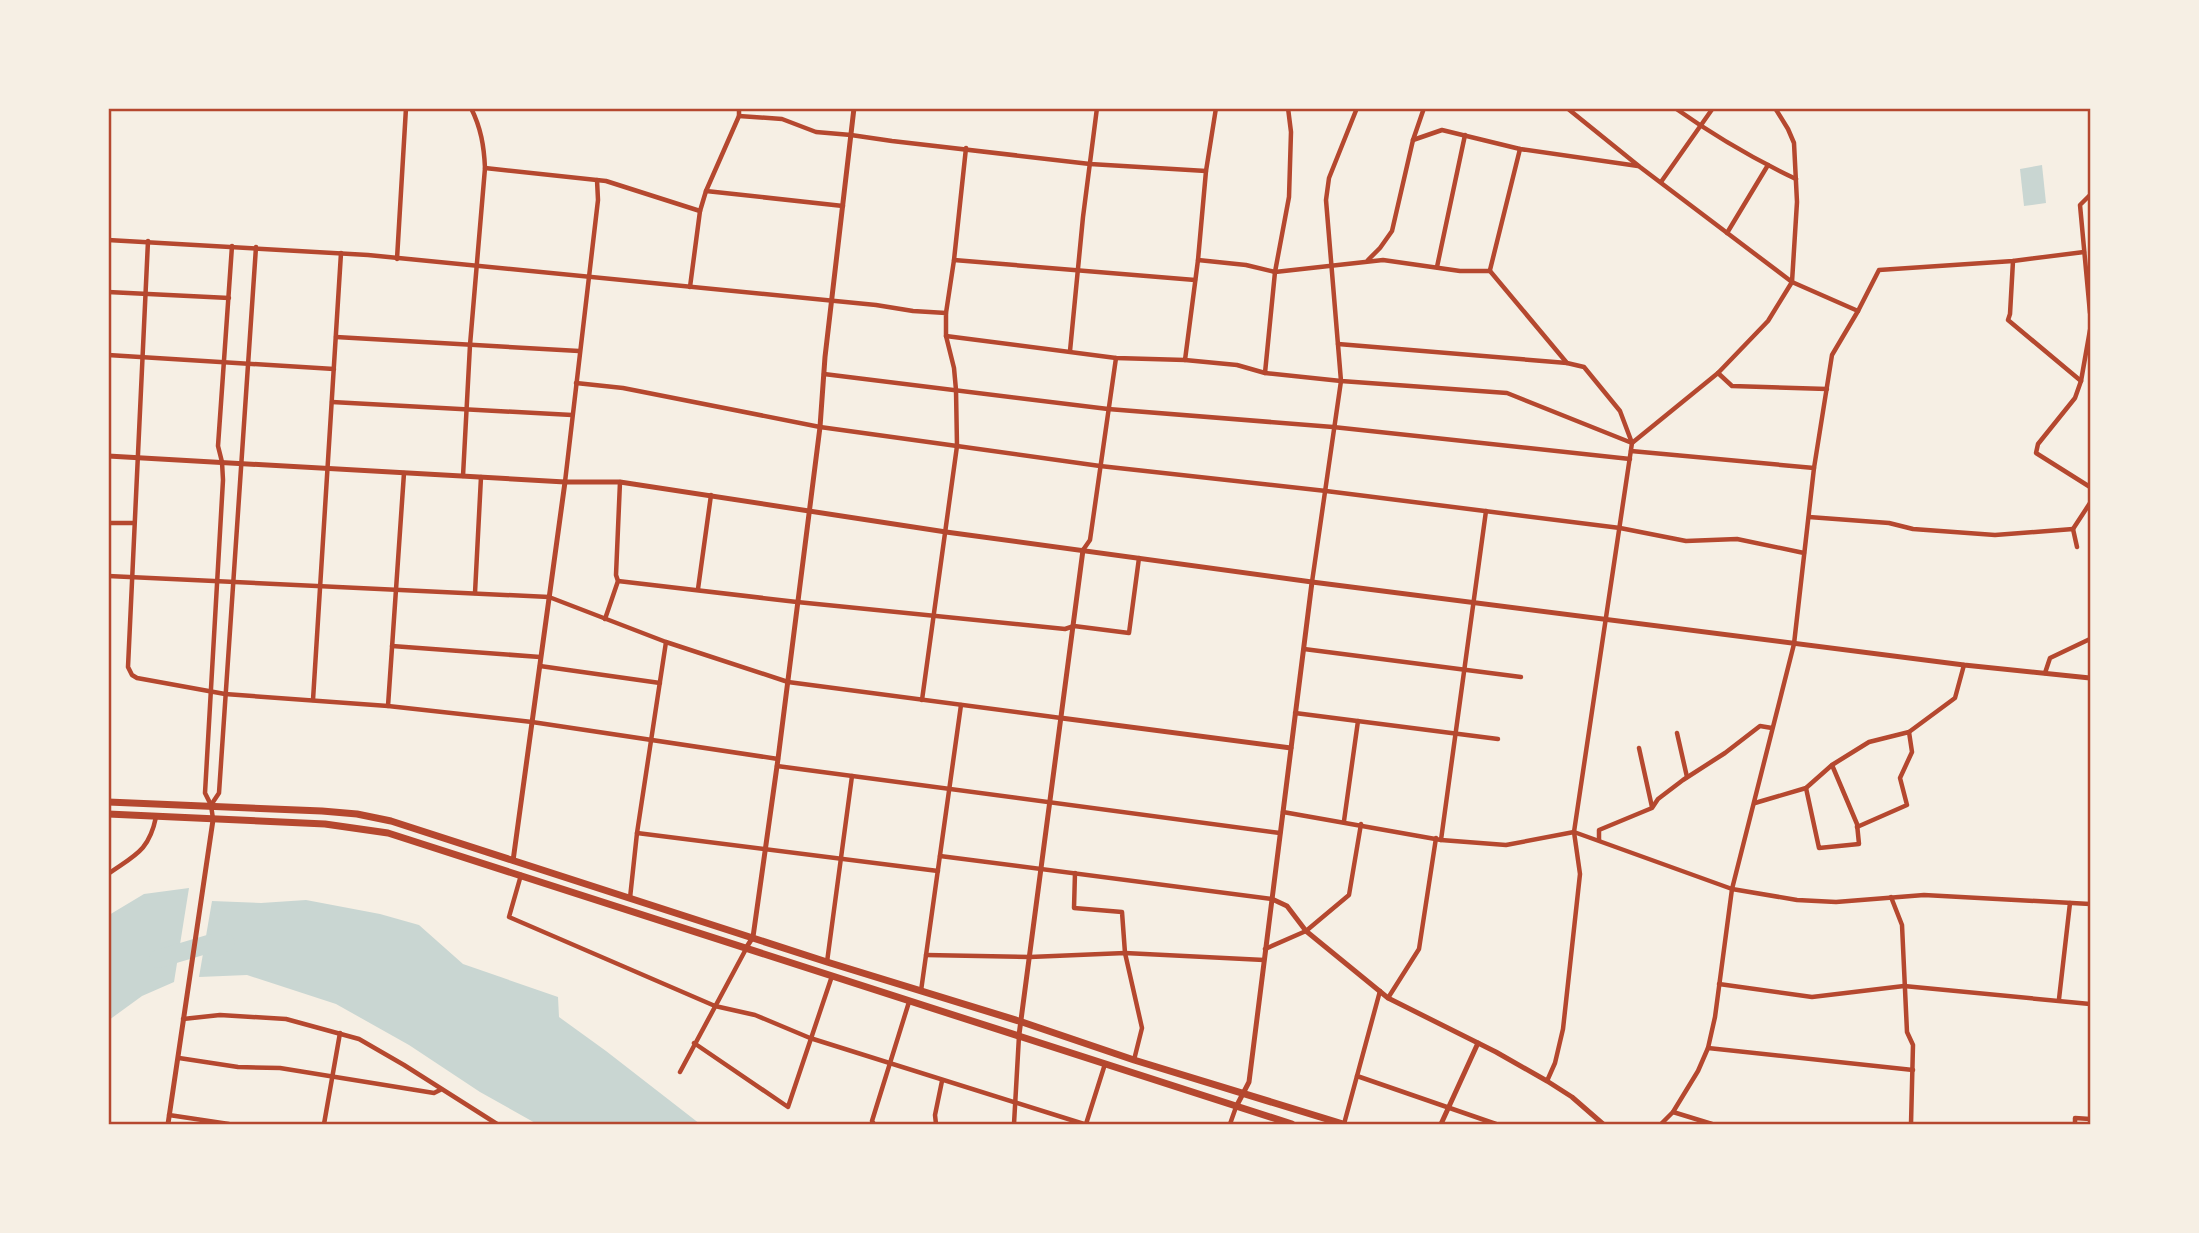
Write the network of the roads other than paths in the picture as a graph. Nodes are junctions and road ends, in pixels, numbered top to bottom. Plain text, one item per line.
1 (406, 108) edge
2 (471, 108) edge
3 (739, 108) edge
4 (854, 108) edge
5 (1097, 108) edge
6 (1216, 108) edge
7 (1288, 108) edge
8 (1357, 108) edge
9 (1424, 108) edge
10 (1567, 108) edge
11 (1675, 108) edge
12 (1713, 108) edge
13 (1775, 108) edge
14 (739, 116) junction
15 (1700, 125) junction
16 (851, 135) junction
17 (1465, 135) junction
18 (1413, 140) junction
19 (966, 149) junction
20 (1520, 149) junction
21 (1090, 164) junction
22 (1768, 165) junction
23 (1640, 167) junction
24 (485, 168) junction
25 (1206, 171) junction
26 (1796, 179) junction
27 (597, 180) junction
28 (1661, 183) junction
29 (706, 191) junction
30 (2091, 195) edge
31 (843, 206) junction
32 (700, 211) junction
33 (1727, 233) junction
34 (108, 240) edge
35 (148, 241) junction
36 (232, 246) junction
37 (256, 247) junction
38 (2084, 252) junction
39 (341, 253) junction
40 (397, 259) junction
41 (954, 260) junction
42 (1198, 260) junction
43 (1368, 261) junction
44 (2013, 261) junction
45 (477, 265) junction
46 (1333, 267) junction
47 (1437, 267) junction
48 (1490, 271) junction
49 (1078, 272) junction
50 (1275, 272) junction
51 (589, 277) junction
52 (2089, 279) edge
53 (1195, 280) junction
54 (1792, 282) junction
55 (690, 287) junction
56 (108, 292) edge
57 (144, 295) junction
58 (229, 298) junction
59 (832, 301) junction
60 (1858, 312) junction
61 (946, 313) junction
62 (2091, 313) edge
63 (2091, 330) edge
64 (946, 336) junction
65 (336, 337) junction
66 (1338, 344) junction
67 (470, 345) junction
68 (579, 351) junction
69 (1070, 351) junction
70 (108, 355) edge
71 (143, 356) junction
72 (1116, 358) junction
73 (1185, 360) junction
74 (225, 361) junction
75 (1567, 362) junction
76 (249, 363) junction
77 (334, 369) junction
78 (1265, 373) junction
79 (1718, 373) junction
80 (824, 374) junction
81 (2081, 381) junction
82 (1341, 382) junction
83 (576, 383) junction
84 (1827, 389) junction
85 (956, 390) junction
86 (332, 402) junction
87 (1108, 409) junction
88 (467, 410) junction
89 (572, 415) junction
90 (820, 427) junction
91 (1334, 427) junction
92 (1632, 443) junction
93 (957, 446) junction
94 (1631, 452) junction
95 (108, 456) edge
96 (137, 457) junction
97 (1630, 459) junction
98 (222, 461) junction
99 (240, 462) junction
100 (1100, 466) junction
101 (328, 468) junction
102 (1814, 468) junction
103 (404, 473) junction
104 (463, 476) junction
105 (481, 477) junction
106 (565, 481) junction
107 (620, 482) junction
108 (2091, 486) edge
109 (1326, 491) junction
110 (711, 495) junction
111 (2091, 503) edge
112 (808, 511) junction
113 (1486, 511) junction
114 (1809, 517) junction
115 (108, 523) edge
116 (134, 523) junction
117 (1620, 528) junction
118 (2073, 529) junction
119 (946, 532) junction
120 (2077, 547) dead end
121 (1083, 550) junction
122 (1804, 553) junction
123 (1139, 558) junction
124 (108, 576) edge
125 (131, 577) junction
126 (217, 581) junction
127 (618, 581) junction
128 (233, 582) junction
129 (1312, 582) junction
130 (320, 586) junction
131 (396, 589) junction
132 (698, 589) junction
133 (475, 593) junction
134 (549, 597) junction
135 (797, 602) junction
136 (1473, 603) junction
137 (934, 616) junction
138 (605, 619) junction
139 (1606, 619) junction
140 (1074, 626) junction
141 (2091, 639) edge
142 (666, 642) junction
143 (1794, 644) junction
144 (392, 646) junction
145 (1304, 649) junction
146 (540, 657) junction
147 (1964, 665) junction
148 (539, 666) junction
149 (1465, 670) junction
150 (2045, 673) junction
151 (1521, 677) dead end
152 (2091, 678) edge
153 (788, 682) junction
154 (660, 683) junction
155 (211, 691) junction
156 (225, 694) junction
157 (313, 700) junction
158 (922, 700) junction
159 (961, 705) junction
160 (388, 706) junction
161 (1295, 713) junction
162 (1061, 718) junction
163 (1358, 721) junction
164 (532, 722) junction
165 (1772, 728) junction
166 (1909, 732) junction
167 (1677, 733) dead end
168 (1456, 734) junction
169 (1497, 739) dead end
170 (653, 740) junction
171 (1291, 748) junction
172 (1639, 748) dead end
173 (778, 759) junction
174 (1832, 765) junction
175 (778, 766) junction
176 (852, 776) junction
177 (1687, 778) junction
178 (949, 788) junction
179 (1807, 788) junction
180 (108, 802) edge
181 (1050, 803) junction
182 (1755, 803) junction
183 (211, 805) junction
184 (1652, 808) junction
185 (1283, 812) junction
186 (108, 814) edge
187 (156, 817) junction
188 (213, 820) junction
189 (1344, 821) junction
190 (1361, 824) junction
191 (1857, 827) junction
192 (1574, 832) junction
193 (638, 833) junction
194 (1280, 833) junction
195 (1438, 839) junction
196 (1600, 841) junction
197 (765, 849) junction
198 (940, 856) junction
199 (841, 860) junction
200 (513, 861) junction
201 (1042, 870) junction
202 (938, 871) junction
203 (1075, 873) junction
204 (108, 874) edge
205 (521, 875) junction
206 (1732, 889) junction
207 (1891, 897) junction
208 (630, 899) junction
209 (1272, 899) junction
210 (2070, 903) junction
211 (2091, 904) edge
212 (1306, 930) junction
213 (752, 937) junction
214 (746, 948) junction
215 (1265, 949) junction
216 (1125, 953) junction
217 (926, 955) junction
218 (1030, 957) junction
219 (1264, 960) junction
220 (827, 962) junction
221 (833, 976) junction
222 (1719, 984) junction
223 (1903, 986) junction
224 (921, 991) junction
225 (1380, 991) junction
226 (1388, 998) junction
227 (2059, 999) junction
228 (910, 1000) junction
229 (2091, 1004) edge
230 (715, 1006) junction
231 (183, 1019) junction
232 (1022, 1022) junction
233 (340, 1033) junction
234 (1019, 1035) junction
235 (810, 1038) junction
236 (694, 1043) junction
237 (1478, 1043) junction
238 (1708, 1048) junction
239 (179, 1058) junction
240 (1134, 1059) junction
241 (1105, 1063) junction
242 (890, 1064) junction
243 (1913, 1070) junction
244 (680, 1072) dead end
245 (333, 1076) junction
246 (1357, 1076) junction
247 (1546, 1080) junction
248 (942, 1081) junction
249 (441, 1090) junction
250 (1243, 1094) junction
251 (1016, 1104) junction
252 (1236, 1107) junction
253 (1448, 1109) junction
254 (1674, 1112) junction
255 (169, 1115) junction
256 (2091, 1118) edge
257 (168, 1125) edge
258 (229, 1125) edge
259 (324, 1125) edge
260 (497, 1125) edge
261 (874, 1125) edge
262 (936, 1125) edge
263 (1014, 1125) edge
264 (1085, 1125) edge
265 (1230, 1125) edge
266 (1292, 1125) edge
267 (1343, 1125) edge
268 (1441, 1125) edge
269 (1496, 1125) edge
270 (1603, 1125) edge
271 (1661, 1125) edge
272 (1712, 1125) edge
273 (1911, 1125) edge
274 (2075, 1125) edge

1 - 40 street
2 - 24 street
3 - 14 street
4 - 16 street
5 - 21 street
6 - 25 street
7 - 50 street
8 - 46 street
9 - 18 street
10 - 23 street
11 - 15 street
12 - 15 street
13 - 26 street
14 - 16 street
14 - 29 street
15 - 22 street
15 - 28 street
16 - 19 street
16 - 31 street
17 - 18 street
17 - 20 street
17 - 47 street
18 - 43 street
19 - 21 street
19 - 41 street
20 - 23 street
20 - 48 street
21 - 25 street
21 - 49 street
22 - 26 street
22 - 33 street
23 - 28 street
24 - 27 street
24 - 45 street
25 - 42 street
26 - 54 street
27 - 32 street
27 - 51 street
28 - 33 street
29 - 31 street
29 - 32 street
30 - 38 street
31 - 59 street
32 - 55 street
33 - 54 street
34 - 35 street
35 - 36 street
35 - 57 street
36 - 37 street
36 - 58 street
37 - 39 street
37 - 76 street
38 - 44 street
38 - 52 street
39 - 40 street
39 - 65 street
40 - 45 street
41 - 49 street
41 - 61 street
42 - 50 street
42 - 53 street
43 - 46 street
43 - 47 street
44 - 60 street
44 - 81 street
45 - 51 street
45 - 67 street
46 - 50 street
46 - 66 street
47 - 48 street
48 - 75 street
49 - 53 street
49 - 69 street
50 - 78 street
51 - 55 street
51 - 68 street
52 - 62 street
53 - 73 street
54 - 60 street
54 - 79 street
55 - 59 street
56 - 57 street
57 - 58 street
57 - 71 street
58 - 74 street
59 - 61 street
59 - 80 street
60 - 84 street
61 - 64 street
63 - 81 street
64 - 69 street
64 - 85 street
65 - 67 street
65 - 77 street
66 - 75 street
66 - 82 street
67 - 68 street
67 - 88 street
68 - 83 street
69 - 72 street
70 - 71 street
71 - 74 street
71 - 96 street
72 - 73 street
72 - 87 street
73 - 78 street
74 - 76 street
74 - 98 street
75 - 92 street
76 - 77 street
76 - 99 street
77 - 86 street
78 - 82 street
79 - 84 street
79 - 92 street
80 - 85 street
80 - 90 street
81 - 108 street
82 - 91 street
82 - 92 street
83 - 89 street
83 - 90 street
84 - 102 street
85 - 87 street
85 - 93 street
86 - 88 street
86 - 101 street
87 - 91 street
87 - 100 street
88 - 89 street
88 - 104 street
89 - 106 street
90 - 93 street
90 - 112 street
91 - 97 street
91 - 109 street
92 - 94 street
93 - 100 street
93 - 119 street
94 - 97 street
94 - 102 street
95 - 96 street
96 - 98 street
96 - 116 street
97 - 117 street
98 - 99 street
98 - 126 street
99 - 101 street
99 - 128 street
100 - 109 street
100 - 121 street
101 - 103 street
101 - 130 street
102 - 114 street
103 - 104 street
103 - 131 street
104 - 105 street
105 - 106 street
105 - 133 street
106 - 107 street
106 - 134 street
107 - 110 street
107 - 127 street
109 - 113 street
109 - 129 street
110 - 112 street
110 - 132 street
111 - 118 street
112 - 119 street
112 - 135 street
113 - 117 street
113 - 136 street
114 - 118 street
114 - 122 street
115 - 116 street
116 - 125 street
117 - 122 street
117 - 139 street
118 - 120 street
119 - 121 street
119 - 137 street
121 - 123 street
121 - 140 street
122 - 143 street
123 - 129 street
123 - 140 street
124 - 125 street
125 - 126 street
125 - 155 street
126 - 128 street
126 - 155 street
127 - 132 street
127 - 138 street
128 - 130 street
128 - 156 street
129 - 136 street
129 - 145 street
130 - 131 street
130 - 157 street
131 - 133 street
131 - 144 street
132 - 135 street
133 - 134 street
134 - 138 street
134 - 146 street
135 - 137 street
135 - 153 street
136 - 139 street
136 - 149 street
137 - 140 street
137 - 158 street
138 - 142 street
139 - 143 street
139 - 192 street
140 - 162 street
141 - 150 street
142 - 153 street
142 - 154 street
143 - 147 street
143 - 165 street
144 - 146 street
144 - 160 street
145 - 149 street
145 - 161 street
146 - 148 street
147 - 150 street
147 - 166 street
148 - 154 street
148 - 164 street
149 - 151 street
149 - 168 street
150 - 152 street
153 - 158 street
153 - 173 street
154 - 170 street
155 - 156 street
155 - 183 street
156 - 157 street
156 - 183 street
157 - 160 street
158 - 159 street
159 - 162 street
159 - 178 street
160 - 164 street
161 - 163 street
161 - 171 street
162 - 171 street
162 - 181 street
163 - 168 street
163 - 189 street
164 - 170 street
164 - 200 street
165 - 177 street
165 - 182 street
166 - 174 street
166 - 191 street
167 - 177 street
168 - 169 street
168 - 195 street
170 - 173 street
170 - 193 street
171 - 185 street
172 - 184 street
173 - 175 street
174 - 179 street
174 - 191 street
175 - 176 street
175 - 197 street
176 - 178 street
176 - 199 street
177 - 184 street
178 - 181 street
178 - 198 street
179 - 182 street
179 - 191 street
180 - 183 highway
181 - 194 street
181 - 201 street
182 - 206 street
183 - 188 street
183 - 200 highway
184 - 196 street
185 - 189 street
185 - 194 street
186 - 187 highway
187 - 188 highway
187 - 204 street
188 - 205 highway
188 - 231 street
189 - 190 street
190 - 195 street
190 - 212 street
192 - 195 street
192 - 196 street
192 - 247 street
193 - 197 street
193 - 208 street
194 - 209 street
195 - 226 street
196 - 206 street
197 - 199 street
197 - 213 street
198 - 201 street
198 - 202 street
199 - 202 street
199 - 220 street
200 - 208 highway
201 - 203 street
201 - 218 street
202 - 217 street
203 - 209 street
203 - 216 street
205 - 214 highway
205 - 230 street
206 - 207 street
206 - 222 street
207 - 210 street
207 - 223 street
208 - 213 highway
209 - 212 street
209 - 215 street
210 - 211 street
210 - 227 street
212 - 215 street
212 - 225 street
213 - 214 street
213 - 220 highway
214 - 221 highway
214 - 230 street
215 - 219 street
216 - 218 street
216 - 219 street
216 - 240 street
217 - 218 street
217 - 224 street
218 - 232 street
219 - 250 street
220 - 224 highway
221 - 228 highway
221 - 235 street
222 - 223 street
222 - 238 street
223 - 227 street
223 - 243 street
224 - 232 highway
225 - 226 street
225 - 246 street
226 - 237 street
227 - 229 street
228 - 234 highway
228 - 242 street
230 - 235 street
230 - 236 street
231 - 233 street
231 - 239 street
232 - 234 street
232 - 240 highway
233 - 245 street
233 - 249 street
234 - 241 highway
234 - 251 street
235 - 236 street
235 - 242 street
236 - 244 street
237 - 247 street
237 - 253 street
238 - 243 street
238 - 254 street
239 - 245 street
239 - 255 street
240 - 250 highway
241 - 252 highway
241 - 264 street
242 - 248 street
242 - 261 street
243 - 273 street
245 - 249 street
245 - 259 street
246 - 253 street
246 - 267 street
247 - 270 street
248 - 251 street
248 - 262 street
249 - 260 street
250 - 252 street
250 - 267 highway
251 - 263 street
251 - 264 street
252 - 265 street
252 - 266 highway
253 - 268 street
253 - 269 street
254 - 271 street
254 - 272 street
255 - 257 street
255 - 258 street
256 - 274 street

